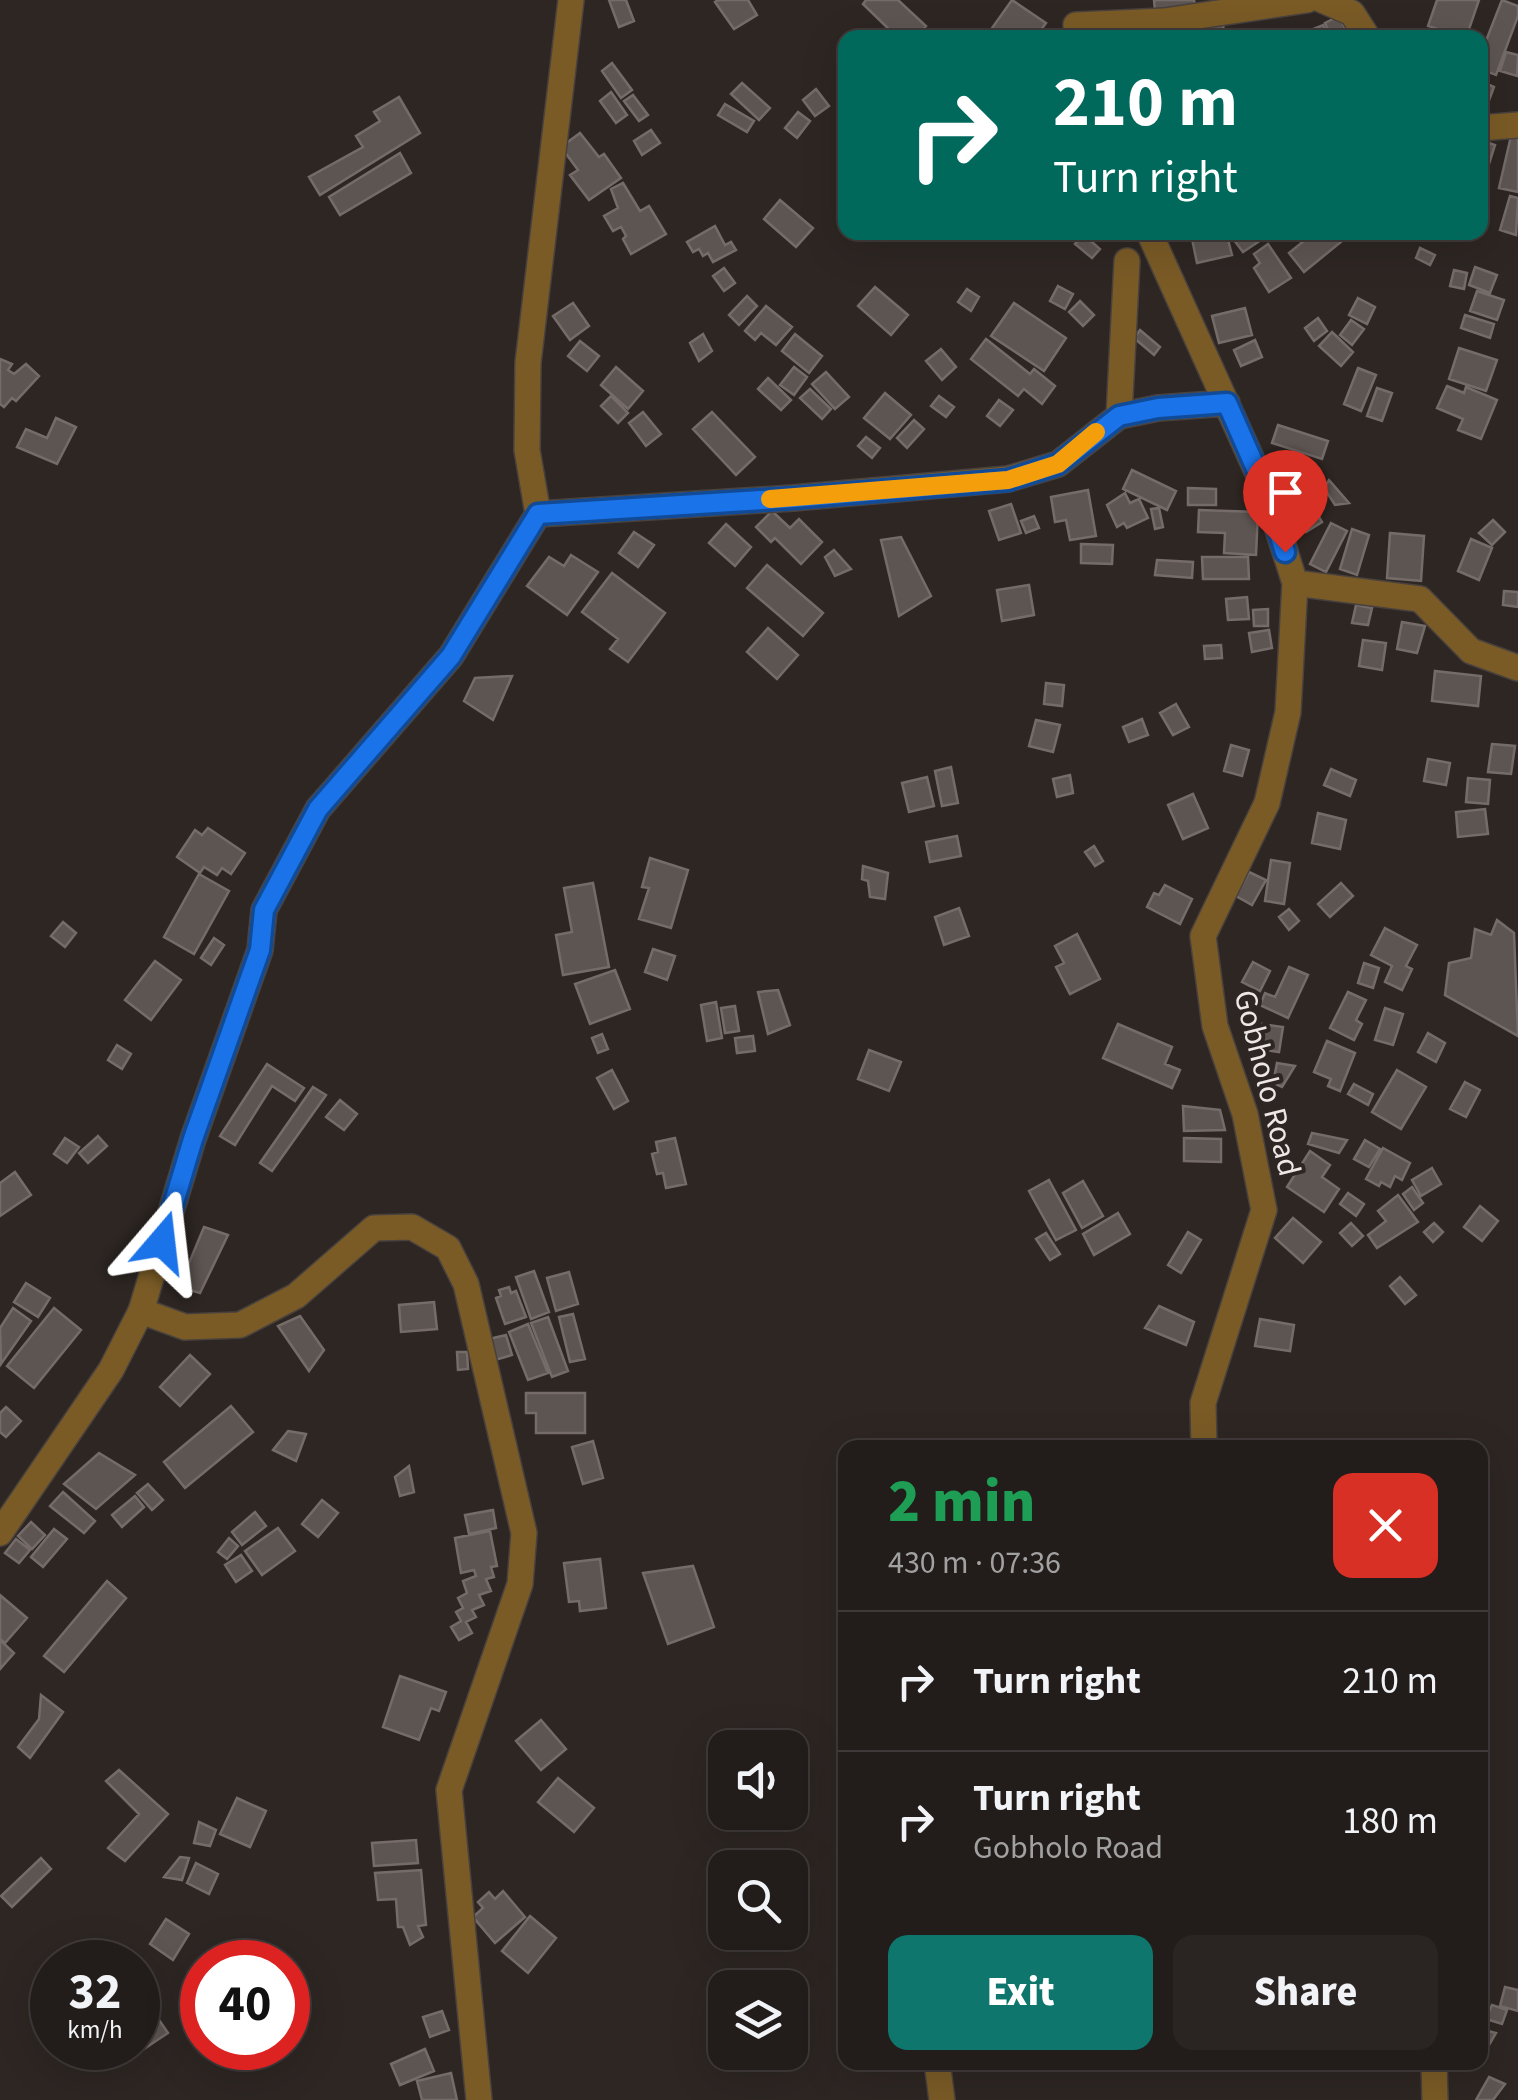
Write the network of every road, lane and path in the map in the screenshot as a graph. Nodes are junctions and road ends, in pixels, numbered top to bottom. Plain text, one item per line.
1 (571, 0) edge
2 (1307, 0) edge
3 (1322, 0) edge
4 (1074, 21) edge
5 (1363, 30) edge
6 (1518, 125) edge
7 (1488, 127) edge
8 (1153, 240) edge
9 (1127, 261) dead end
10 (1227, 403) junction
11 (1119, 416) junction
12 (538, 514) junction
13 (1295, 583) junction
14 (1518, 668) edge
15 (141, 1311) junction
16 (1204, 1440) edge
17 (0, 1533) edge
18 (937, 2070) edge
19 (1434, 2070) edge
20 (479, 2100) edge
21 (942, 2100) edge
22 (1435, 2100) edge

1 - 12 street
2 - 4 street
3 - 5 street
6 - 7 street
8 - 10 street, Gobholo Road
9 - 11 street
10 - 11 street
10 - 13 street, Gobholo Road
11 - 12 street
12 - 15 street
13 - 14 street
13 - 16 street, Gobholo Road
15 - 17 street
15 - 20 street
18 - 21 street
19 - 22 street

